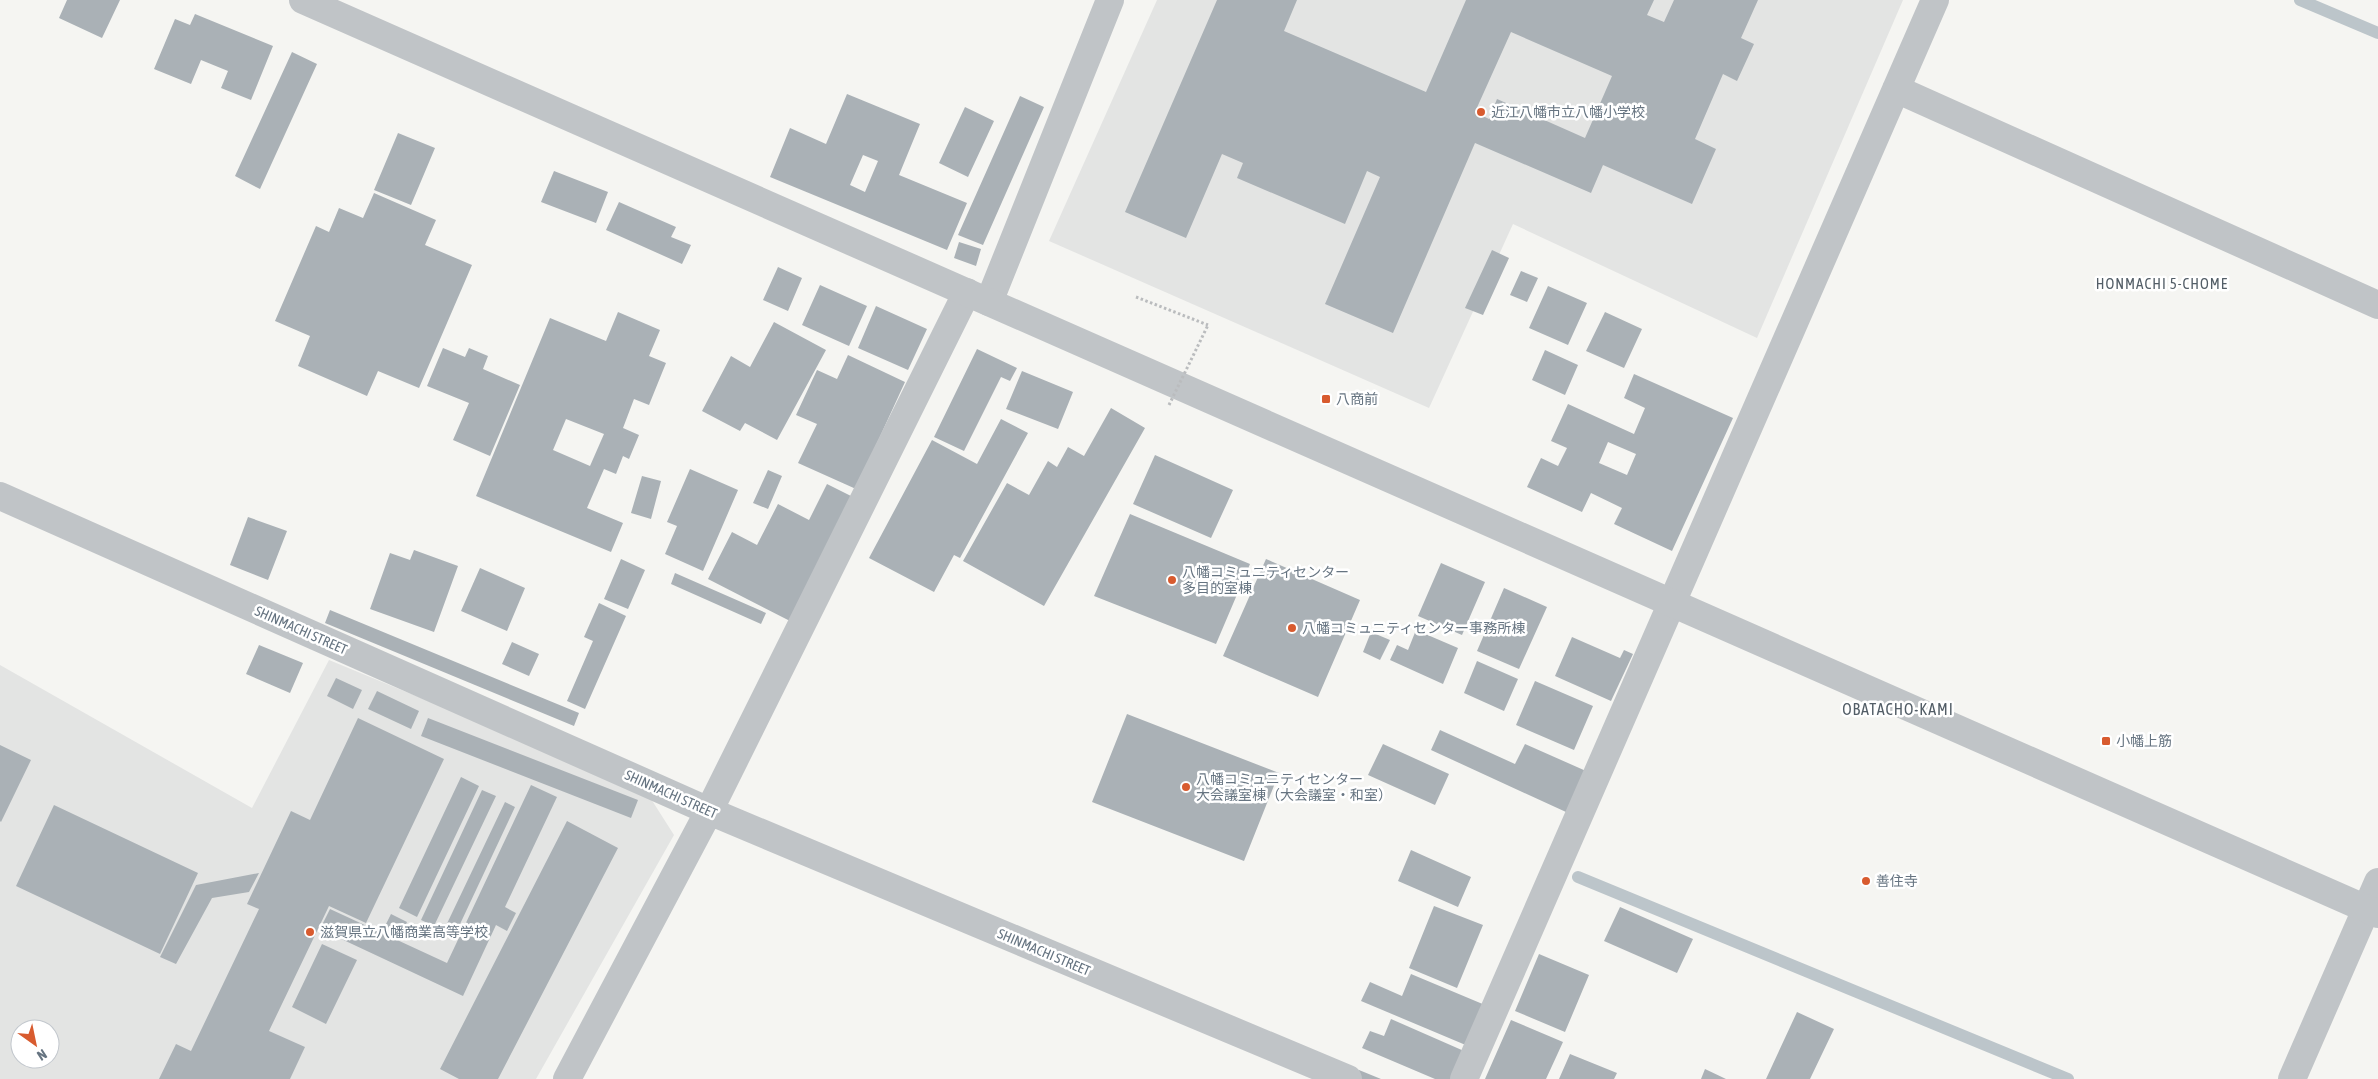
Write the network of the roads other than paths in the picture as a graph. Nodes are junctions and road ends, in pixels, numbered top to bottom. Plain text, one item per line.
1 (303, 0) edge
2 (1110, 0) edge
3 (1935, 0) edge
4 (1896, 89) junction
5 (978, 297) junction
6 (2378, 305) edge
7 (0, 496) edge
8 (1672, 602) junction
9 (709, 811) junction
10 (2378, 882) edge
11 (2372, 911) edge
12 (567, 1079) edge
13 (1348, 1079) edge
14 (1464, 1079) edge
15 (2292, 1079) edge

1 - 5 street
2 - 5 street
3 - 4 street
4 - 6 street
4 - 8 street
5 - 8 street
5 - 9 street
7 - 9 street, SHINMACHI STREET
8 - 11 street
8 - 14 street
9 - 12 street
9 - 13 street, SHINMACHI STREET
10 - 11 street
11 - 15 street

